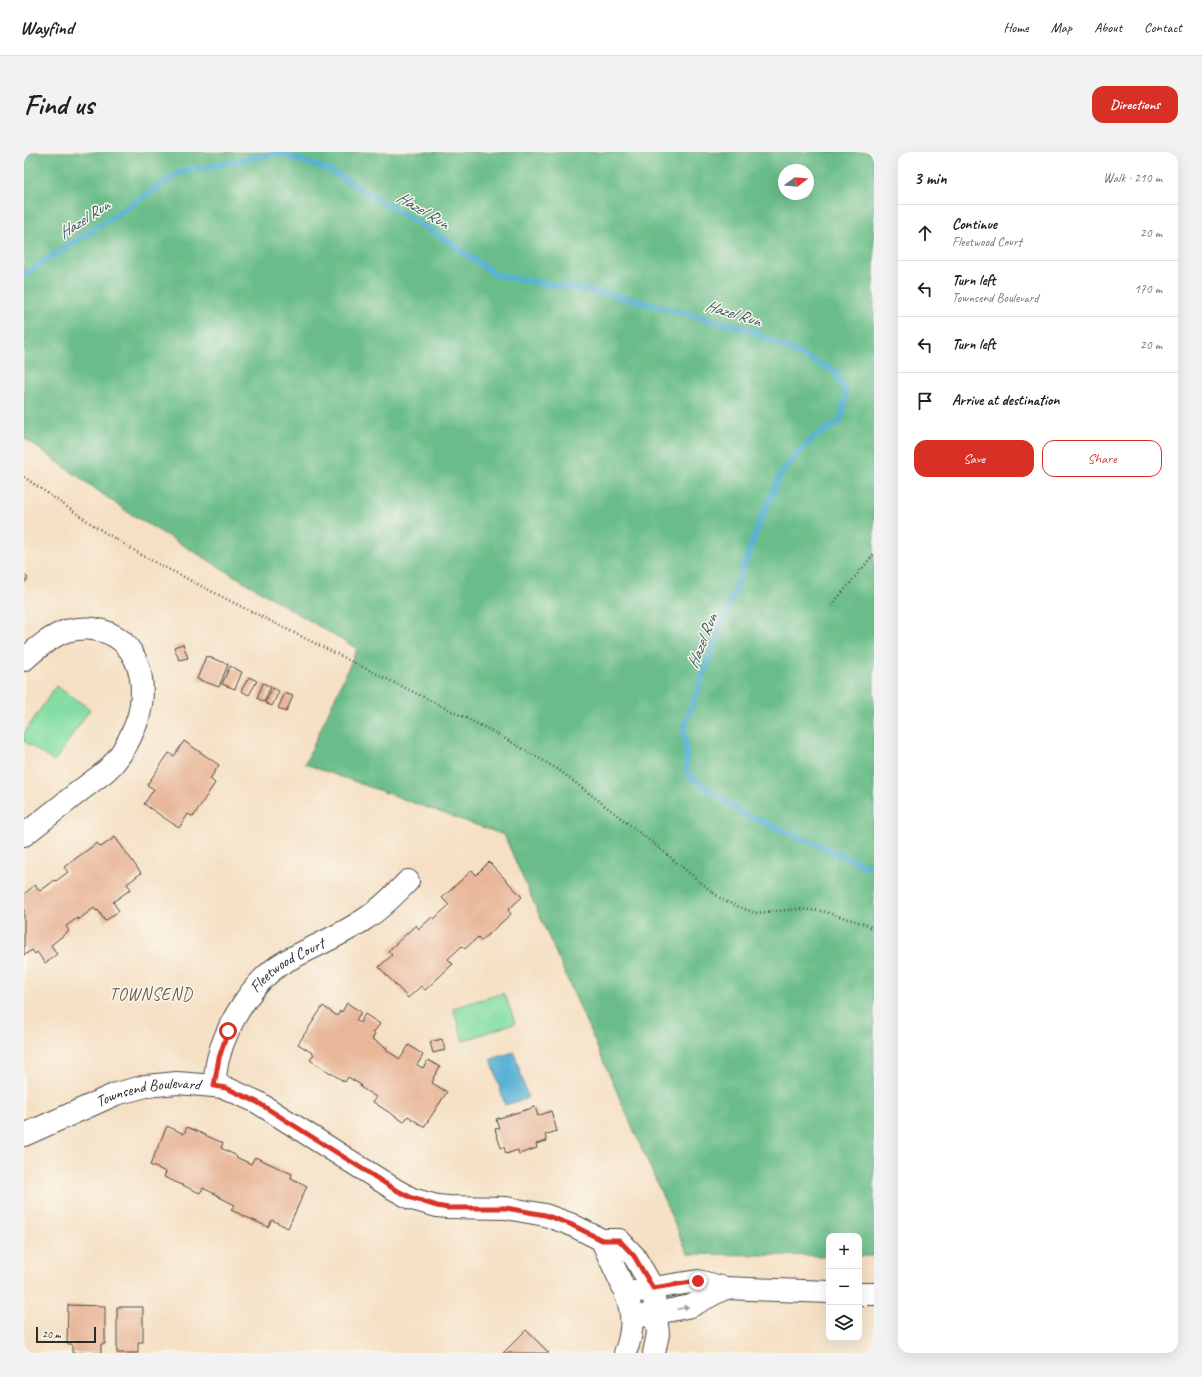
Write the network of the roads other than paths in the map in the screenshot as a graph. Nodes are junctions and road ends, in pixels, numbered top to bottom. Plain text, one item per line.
1 (24, 660) edge
2 (24, 835) edge
3 (408, 881) dead end
4 (214, 1086) junction
5 (24, 1135) edge
6 (602, 1240) junction
7 (653, 1288) junction
8 (725, 1288) junction
9 (826, 1292) edge
10 (626, 1294) junction
11 (862, 1294) edge
12 (874, 1294) edge
13 (656, 1313) junction
14 (632, 1318) junction
15 (625, 1353) edge
16 (654, 1353) edge

1 - 2 street
3 - 4 street, Fleetwood Court
4 - 5 street, Townsend Boulevard
4 - 6 street, Townsend Boulevard
6 - 7 street, Townsend Boulevard
6 - 10 street
7 - 8 street
7 - 10 street
7 - 13 street, Townsend Boulevard
8 - 9 street
13 -> 8 street
10 - 14 street
11 - 12 street
13 - 14 street
13 - 16 street, Townsend Boulevard
14 - 15 street

